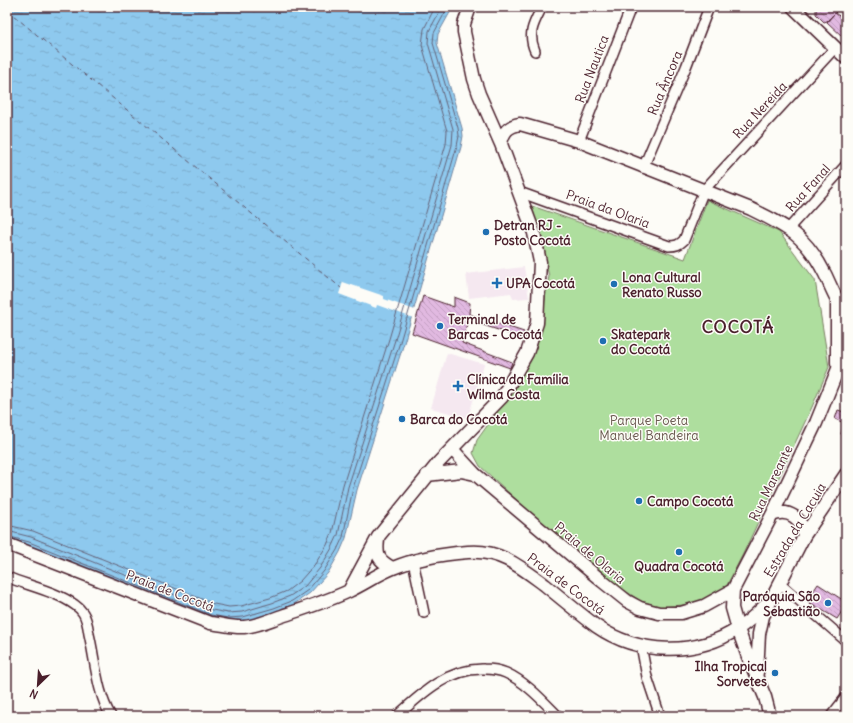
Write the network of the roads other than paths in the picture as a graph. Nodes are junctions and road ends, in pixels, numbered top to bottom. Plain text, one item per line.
1 (470, 7) edge
2 (542, 7) edge
3 (630, 7) edge
4 (709, 7) edge
5 (793, 7) edge
6 (835, 48) junction
7 (535, 50) dead end
8 (846, 58) edge
9 (578, 141) junction
10 (501, 144) junction
11 (846, 165) edge
12 (643, 168) junction
13 (704, 190) junction
14 (519, 192) junction
15 (789, 228) junction
16 (837, 298) junction
17 (846, 311) edge
18 (846, 349) edge
19 (838, 368) junction
20 (452, 449) junction
21 (475, 474) junction
22 (846, 474) edge
23 (427, 476) junction
24 (772, 515) junction
25 (378, 536) junction
26 (804, 536) junction
27 (7, 544) edge
28 (413, 561) junction
29 (392, 568) junction
30 (7, 577) edge
31 (360, 580) junction
32 (779, 583) junction
33 (733, 590) junction
34 (769, 602) junction
35 (424, 613) dead end
36 (738, 629) junction
37 (846, 641) edge
38 (646, 646) junction
39 (757, 676) junction
40 (846, 697) edge
41 (111, 716) edge
42 (397, 716) edge
43 (558, 716) edge
44 (660, 716) edge
45 (770, 716) edge
46 (831, 716) edge

1 - 10 street
2 - 7 street
3 - 9 street, Rua Nautica
4 - 12 street, Rua Âncora
5 - 6 street
6 - 8 street
6 - 13 street, Rua Nereida
9 - 10 street
9 - 12 street
10 - 14 street
11 - 15 street, Rua Fanal
12 - 13 street
13 - 14 street, Praia da Olaria
13 - 15 street
14 - 20 street
15 - 16 street
16 - 17 street
16 - 19 street
18 - 19 street, Rua Mareante
19 - 24 street, Rua Mareante
20 - 21 street, Praia de Olaria
20 - 23 street
21 - 23 street
21 - 33 street, Praia de Olaria
22 - 26 street, Estrada da Cacuia
23 - 25 street
24 - 26 street
24 - 33 street, Rua Mareante
25 - 29 street
25 - 31 street
26 - 32 street, Estrada da Cacuia
27 - 31 street, Praia de Cocotá
28 - 29 street, Praia de Cocotá
28 - 35 street
28 - 38 street, Praia de Cocotá
29 - 31 street, Praia de Cocotá
30 - 41 street
32 - 34 street, Estrada da Cacuia
32 - 37 street
33 - 36 street, Rua Mareante
34 - 36 street, Praia de Cocotá
34 - 39 street, Estrada da Cacuia
36 - 38 street, Praia de Cocotá
36 - 39 street, Rua Mareante
38 - 44 street
39 - 45 street, Rua Mareante
40 - 46 street
42 - 43 street

